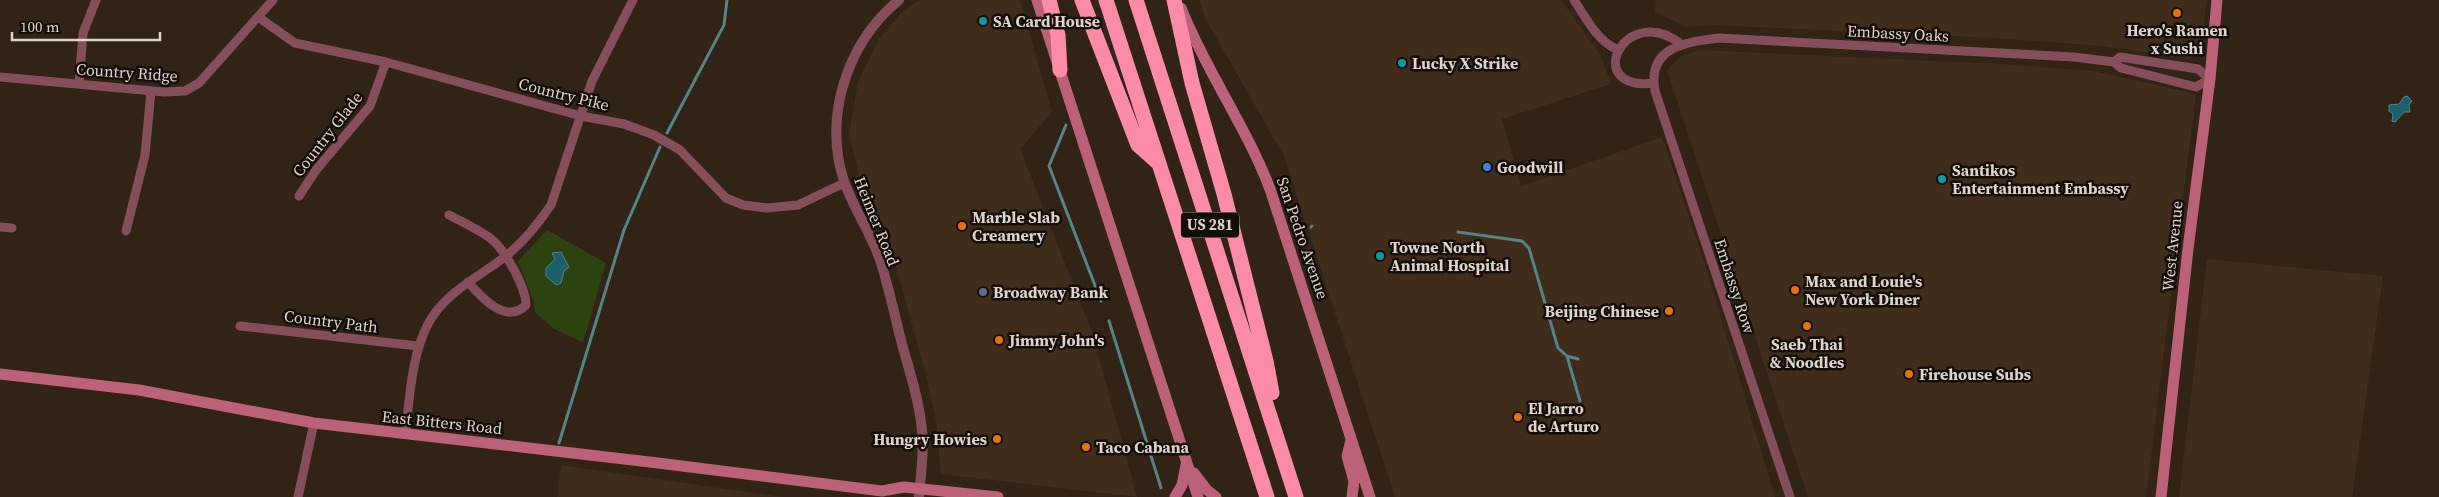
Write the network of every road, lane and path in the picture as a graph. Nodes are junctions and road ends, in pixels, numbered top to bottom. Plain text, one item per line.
1 (96, 0) edge
2 (273, 0) edge
3 (633, 0) edge
4 (899, 0) edge
5 (1037, 0) edge
6 (1049, 0) edge
7 (1082, 0) edge
8 (1106, 0) edge
9 (1136, 0) edge
10 (1174, 0) edge
11 (1178, 0) edge
12 (1574, 0) edge
13 (2217, 0) edge
14 (258, 17) junction
15 (1681, 44) junction
16 (1616, 49) junction
17 (386, 62) junction
18 (2114, 62) junction
19 (1060, 70) junction
20 (0, 77) edge
21 (2210, 79) junction
22 (79, 83) junction
23 (1654, 83) junction
24 (151, 91) junction
25 (581, 116) junction
26 (1159, 164) junction
27 (844, 183) junction
28 (299, 196) dead end
29 (449, 215) dead end
30 (0, 227) edge
31 (12, 228) dead end
32 (126, 231) dead end
33 (505, 256) junction
34 (468, 282) junction
35 (240, 326) dead end
36 (418, 346) junction
37 (0, 374) edge
38 (314, 423) junction
39 (405, 434) junction
40 (1351, 438) junction
41 (1282, 452) junction
42 (1186, 461) junction
43 (919, 492) edge
44 (1295, 492) edge
45 (885, 494) edge
46 (298, 497) edge
47 (998, 497) edge
48 (1175, 497) edge
49 (1198, 497) edge
50 (1216, 497) edge
51 (1268, 497) edge
52 (1352, 497) edge
53 (1370, 497) edge
54 (1790, 497) edge
55 (2161, 497) edge

1 - 22 street
2 - 14 street, Country Ridge
3 - 25 street
4 - 27 street, Heimer Road
5 - 19 main road
6 - 19 highway
7 - 26 highway
8 - 26 highway, US 281
9 - 41 highway, US 281
10 - 41 highway
11 - 40 main road, San Pedro Avenue
12 - 16 street
13 - 21 main road, West Avenue
14 - 17 street, Country Pike
14 - 24 street, Country Ridge
15 - 16 street
15 - 18 street, Embassy Oaks
15 - 23 street, Embassy Oaks
16 - 23 street
17 - 25 street, Country Pike
17 - 28 street, Country Glade
18 - 21 street, Embassy Oaks
18 - 21 street, Embassy Oaks
19 - 42 main road
20 - 22 street, Country Ridge
21 - 55 main road, West Avenue
22 - 24 street, Country Ridge
23 - 54 street, Embassy Row
24 - 32 street
25 - 27 street, Country Pike
25 - 33 street
26 - 51 highway, US 281
27 - 43 street, Heimer Road
29 - 33 street
30 - 31 street
33 - 34 street
33 - 34 street
34 - 36 street
35 - 36 street, Country Path
36 - 39 street
37 - 38 main road, East Bitters Road
38 - 39 main road, East Bitters Road
38 - 46 street
39 - 45 main road, East Bitters Road
40 - 52 main road
40 - 53 main road, San Pedro Avenue
41 - 44 highway, US 281
42 - 48 main road
42 - 49 main road
42 - 50 main road
43 - 45 main road, East Bitters Road
43 - 47 main road, East Bitters Road

